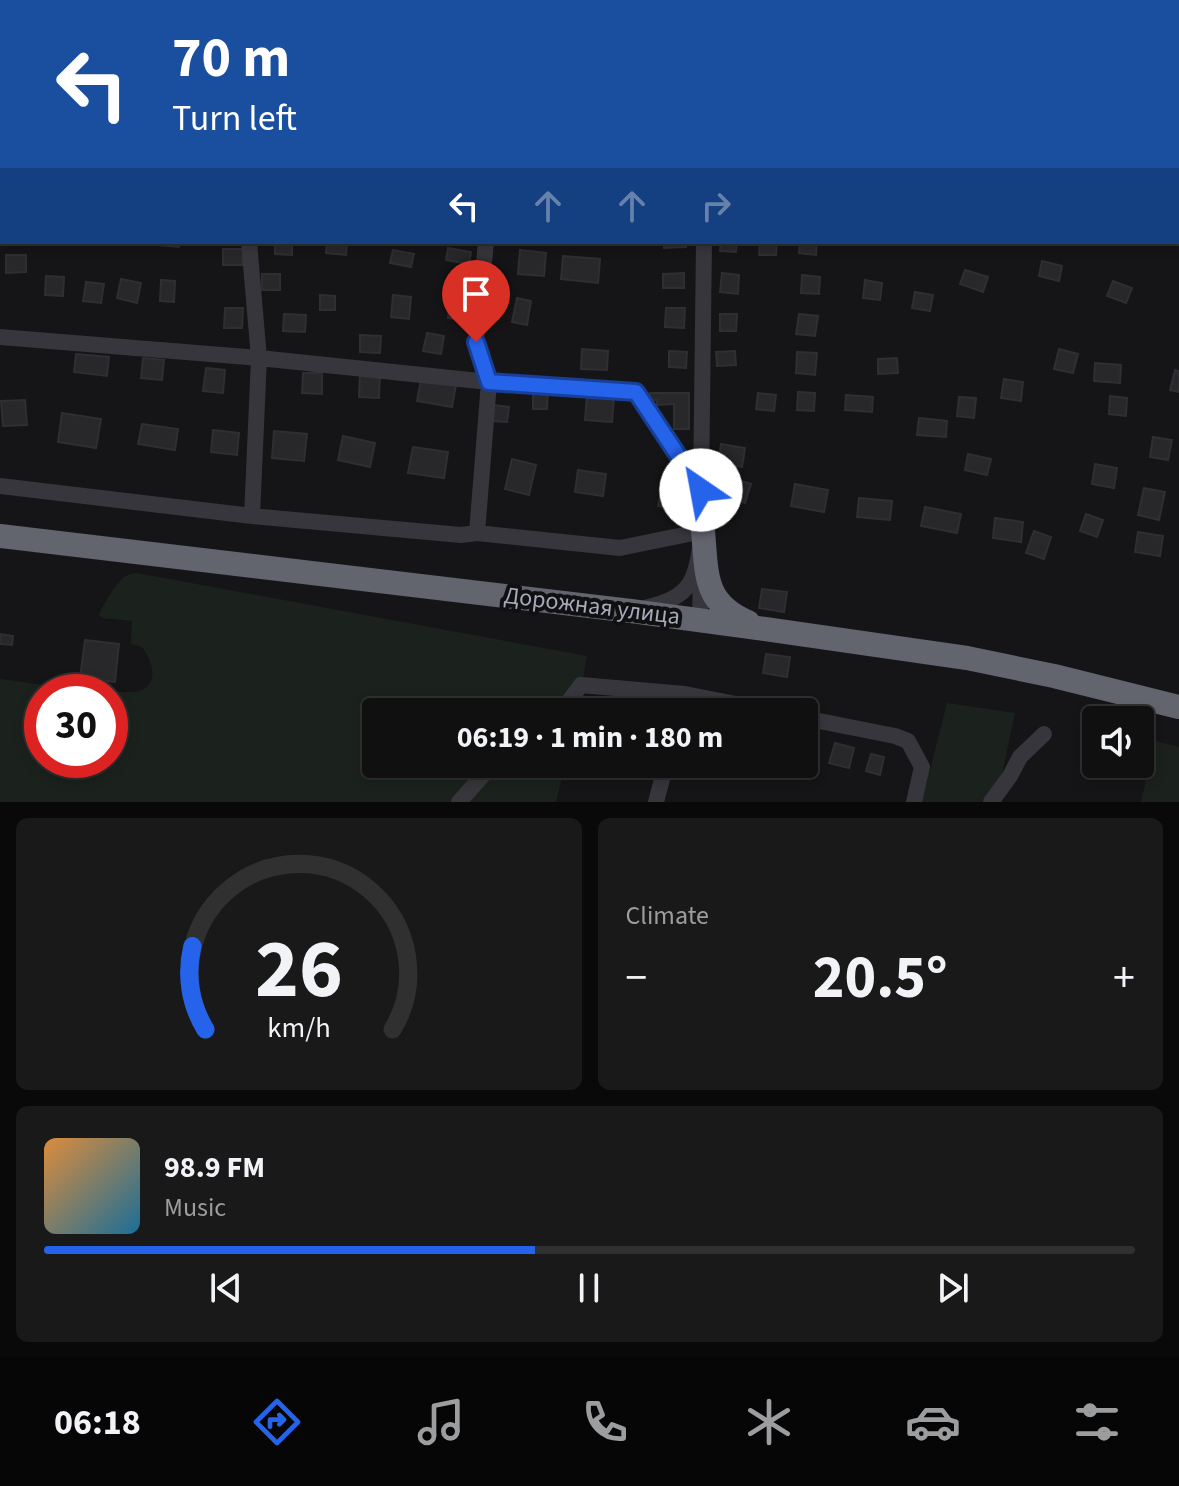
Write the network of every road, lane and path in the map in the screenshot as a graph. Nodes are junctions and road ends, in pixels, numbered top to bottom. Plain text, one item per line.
1 (249, 244) edge
2 (486, 244) edge
3 (704, 244) edge
4 (0, 337) edge
5 (259, 358) junction
6 (489, 382) junction
7 (0, 486) edge
8 (701, 490) junction
9 (252, 516) junction
10 (703, 531) junction
11 (477, 533) junction
12 (0, 536) edge
13 (631, 611) junction
14 (700, 619) junction
15 (765, 629) junction
16 (685, 694) junction
17 (571, 698) edge
18 (684, 698) edge
19 (705, 698) edge
20 (1179, 707) edge
21 (818, 721) edge
22 (1044, 734) dead end
23 (481, 778) edge
24 (662, 778) edge
25 (459, 802) edge
26 (656, 802) edge
27 (914, 802) edge
28 (991, 802) edge

1 - 5 street
2 - 6 street
3 - 8 street
4 - 5 street
5 - 6 street
5 - 9 street
6 - 8 street
6 - 11 street
7 - 9 street
8 - 10 street
9 - 11 street
10 - 11 street
10 - 13 street
10 - 14 street
10 - 15 highway
12 - 13 highway, Дорожная улица
13 - 14 highway, Дорожная улица
14 - 15 highway, Дорожная улица
15 - 20 highway, Дорожная улица
16 - 17 street
16 - 18 street
16 - 19 street
21 - 27 street
22 - 28 street
23 - 25 street
24 - 26 street

